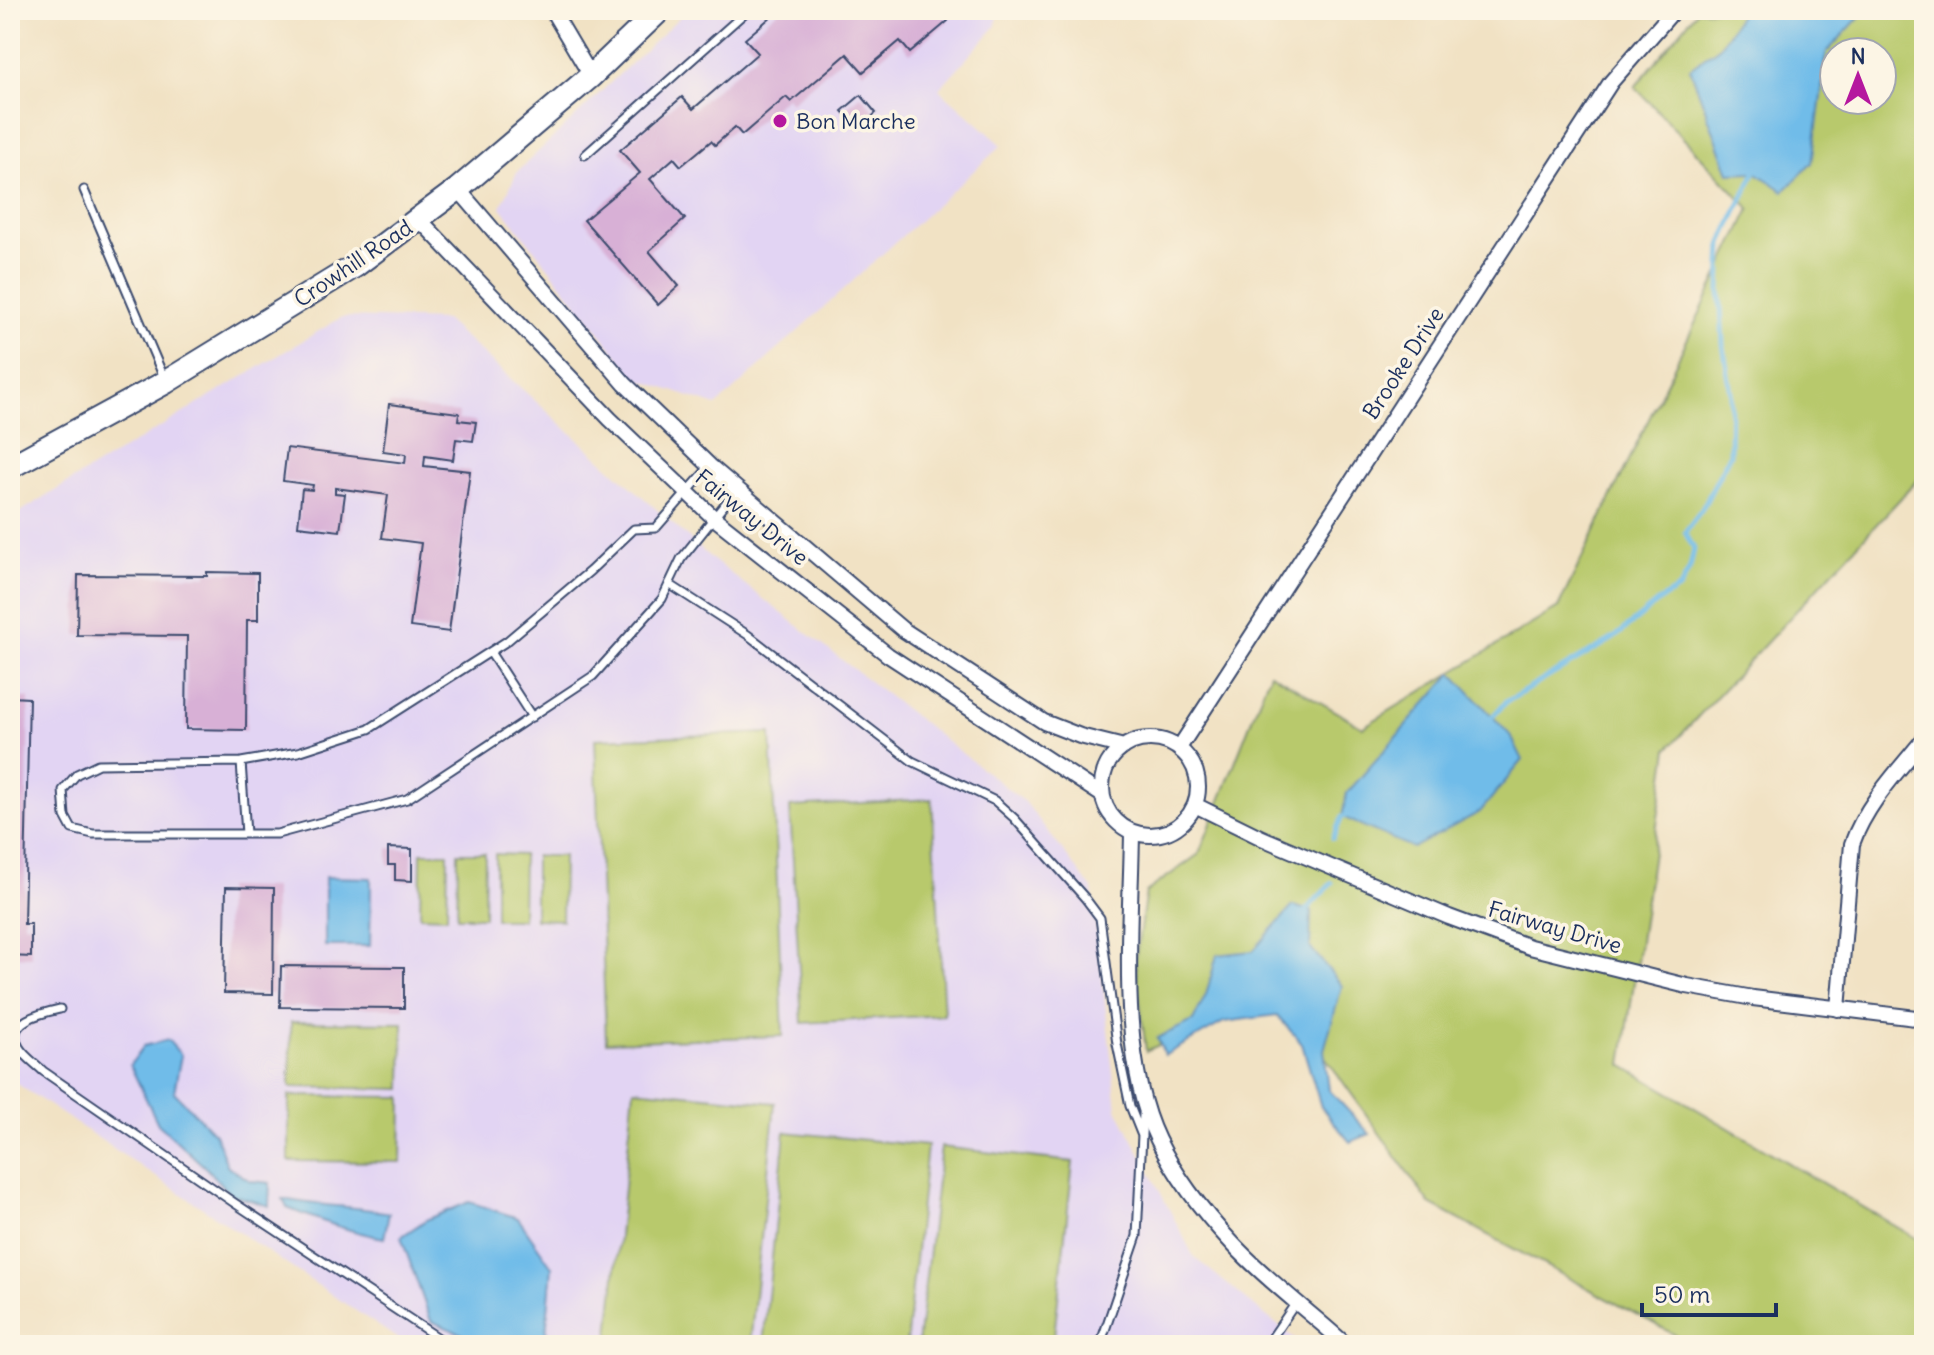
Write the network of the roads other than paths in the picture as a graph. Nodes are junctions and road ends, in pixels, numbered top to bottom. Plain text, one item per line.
1 (552, 10) edge
2 (660, 10) edge
3 (748, 10) edge
4 (1674, 10) edge
5 (591, 76) junction
6 (585, 155) dead end
7 (458, 189) junction
8 (84, 190) dead end
9 (419, 219) junction
10 (166, 382) junction
11 (12, 460) edge
12 (710, 466) junction
13 (737, 489) junction
14 (687, 495) junction
15 (713, 517) junction
16 (669, 584) junction
17 (490, 652) junction
18 (532, 717) junction
19 (1924, 739) edge
20 (1124, 747) junction
21 (1179, 748) junction
22 (241, 762) junction
23 (1102, 795) junction
24 (1195, 805) junction
25 (1132, 832) junction
26 (246, 834) junction
27 (60, 1009) dead end
28 (1838, 1009) junction
29 (1924, 1019) edge
30 (22, 1023) junction
31 (10, 1028) edge
32 (1144, 1095) junction
33 (1142, 1136) junction
34 (1297, 1301) junction
35 (449, 1345) edge
36 (1100, 1345) edge
37 (1267, 1345) edge
38 (1346, 1345) edge

1 - 5 street
2 - 5 street, Crowhill Road
3 - 6 lane
4 - 21 street, Brooke Drive
5 - 7 street, Crowhill Road
7 - 9 street, Crowhill Road
7 - 12 street, Fairway Drive
8 - 10 lane
9 - 10 street, Crowhill Road
9 - 14 street, Fairway Drive
10 - 11 street, Crowhill Road
12 - 13 street, Fairway Drive
12 - 14 lane
13 - 15 lane
13 - 20 street, Fairway Drive
14 - 15 street, Fairway Drive
14 - 17 lane
15 - 16 lane
15 - 23 street, Fairway Drive
16 - 18 lane
16 - 33 lane
17 - 18 lane
17 - 22 lane
18 - 26 lane
19 - 28 street
20 - 21 street
20 - 23 street
21 - 24 street
22 - 26 lane
22 - 26 lane
23 - 25 street
24 - 25 street
24 - 28 street, Fairway Drive
25 - 32 street
27 - 30 lane
28 - 29 street, Fairway Drive
30 - 31 lane
30 - 35 lane
32 - 33 lane
32 - 34 street
33 - 36 lane
34 - 37 lane
34 - 38 street

